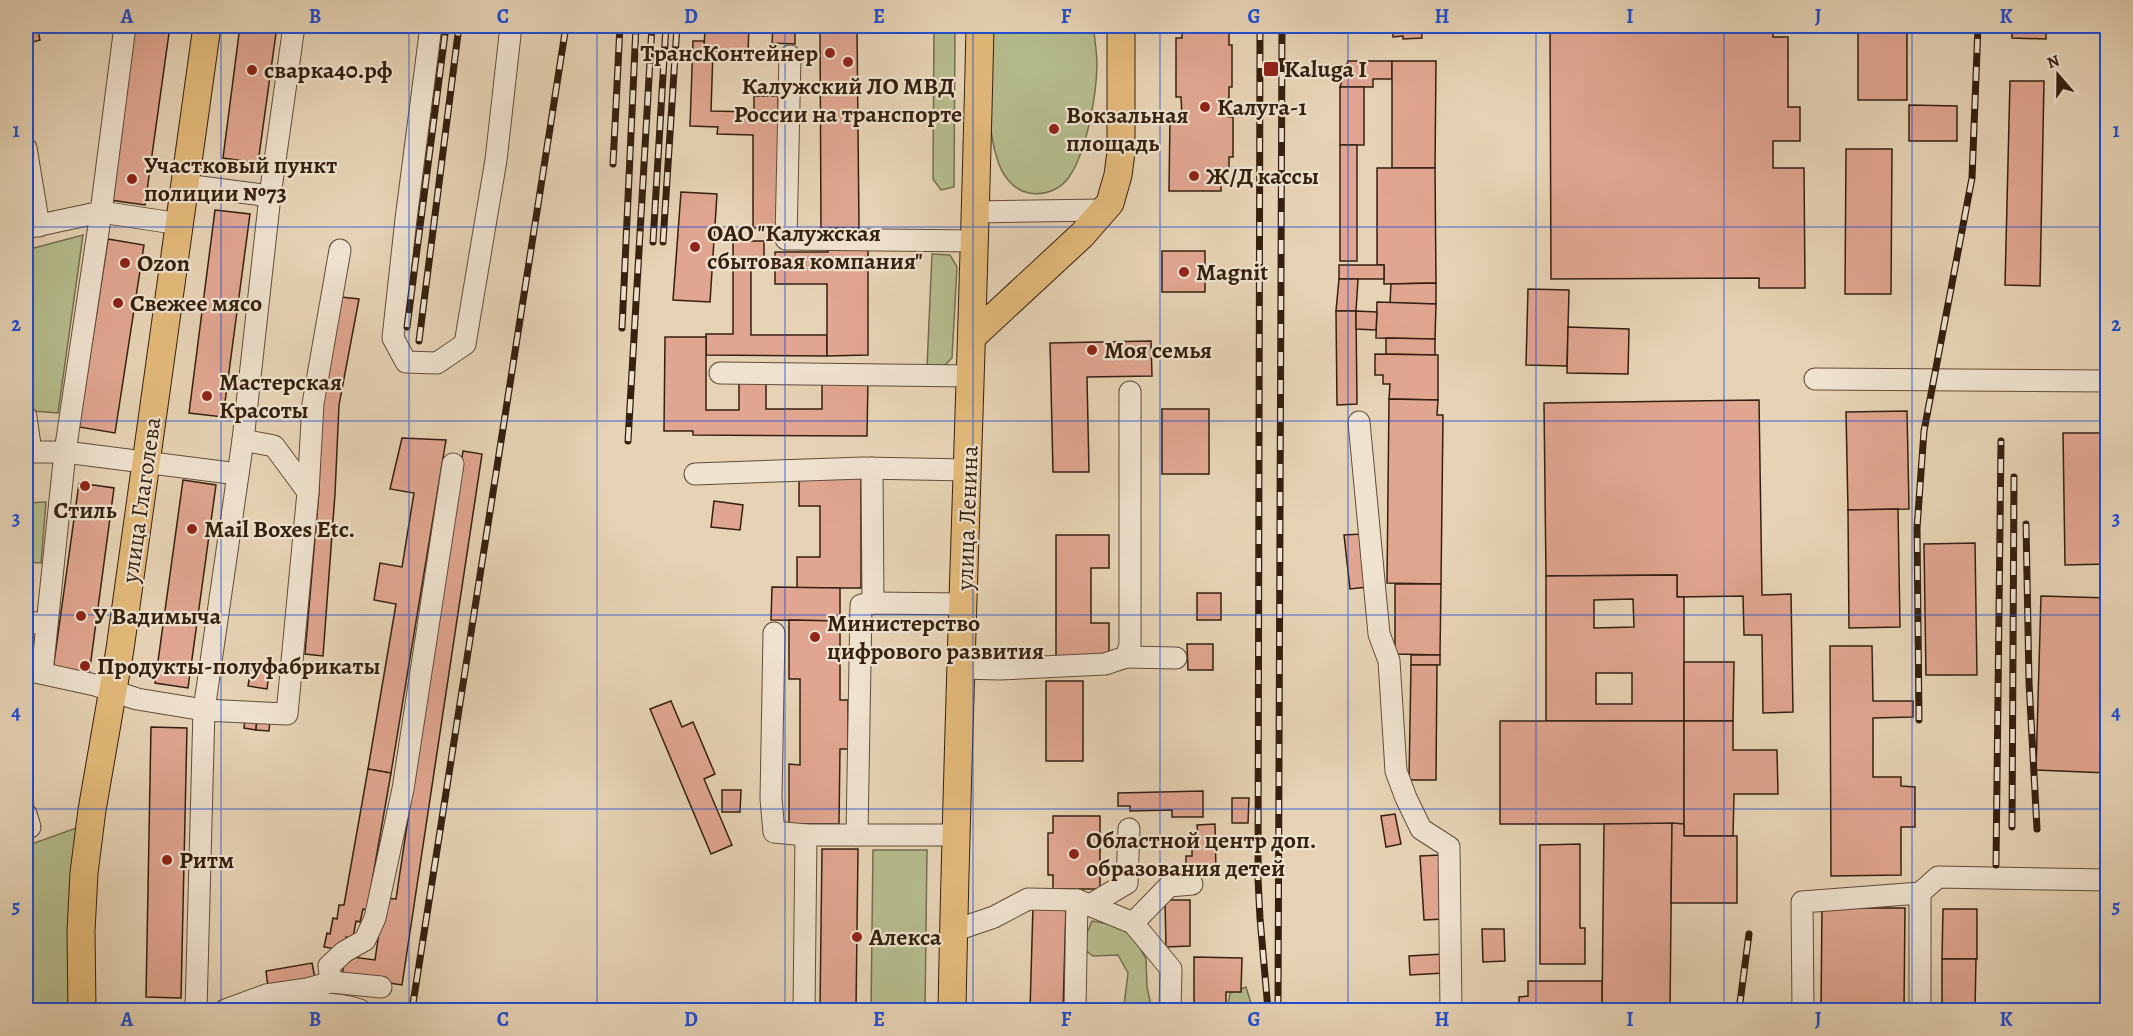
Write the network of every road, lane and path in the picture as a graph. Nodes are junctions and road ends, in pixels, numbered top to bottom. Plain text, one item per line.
1 (125, 26) edge
2 (207, 26) edge
3 (294, 26) edge
4 (431, 26) edge
5 (512, 26) edge
6 (980, 26) edge
7 (1121, 26) edge
8 (790, 56) dead end
9 (26, 148) edge
10 (185, 185) junction
11 (270, 196) junction
12 (1102, 210) junction
13 (101, 212) junction
14 (976, 212) junction
15 (180, 224) junction
16 (32, 227) edge
17 (975, 241) junction
18 (340, 250) dead end
19 (973, 336) junction
20 (720, 373) dead end
21 (972, 376) junction
22 (1815, 379) dead end
23 (2108, 381) edge
24 (1130, 392) dead end
25 (26, 417) edge
26 (1359, 422) dead end
27 (243, 440) junction
28 (65, 452) junction
29 (28, 454) edge
30 (146, 462) junction
31 (453, 464) dead end
32 (872, 468) junction
33 (968, 470) junction
34 (238, 474) junction
35 (695, 474) dead end
36 (308, 492) junction
37 (873, 603) junction
38 (964, 603) junction
39 (26, 622) edge
40 (47, 624) junction
41 (774, 633) dead end
42 (1126, 657) junction
43 (1176, 658) dead end
44 (961, 668) junction
45 (34, 671) edge
46 (114, 692) junction
47 (204, 710) junction
48 (26, 814) edge
49 (26, 828) edge
50 (1129, 829) dead end
51 (806, 835) junction
52 (857, 835) junction
53 (955, 835) junction
54 (2108, 880) edge
55 (1192, 884) dead end
56 (1920, 893) junction
57 (1083, 903) junction
58 (1133, 923) junction
59 (953, 931) junction
60 (332, 982) junction
61 (381, 987) dead end
62 (82, 1011) edge
63 (196, 1011) edge
64 (227, 1011) edge
65 (360, 1011) edge
66 (804, 1011) edge
67 (952, 1011) edge
68 (1075, 1011) edge
69 (1170, 1011) edge
70 (1452, 1011) edge
71 (1803, 1011) edge
72 (1920, 1011) edge

1 - 13 lane
2 - 10 main road, улица Глаголева
3 - 11 lane
4 - 5 lane
6 - 14 main road, улица Ленина
7 - 12 main road
8 - 17 lane
9 - 16 lane
10 - 11 lane
10 - 15 main road, улица Глаголева
11 - 27 lane
12 - 14 lane
12 - 19 main road
13 - 15 lane
13 - 16 lane
13 - 28 lane
14 - 17 main road, улица Ленина
15 - 30 main road, улица Глаголева
17 - 19 main road, улица Ленина
18 - 36 lane
19 - 21 main road, улица Ленина
20 - 21 lane
21 - 33 main road, улица Ленина
22 - 23 lane
24 - 42 lane
25 - 29 lane
26 - 70 lane
27 - 34 lane
27 - 36 lane
28 - 29 lane
28 - 30 lane
28 - 40 lane
30 - 34 lane
30 - 46 main road, улица Глаголева
31 - 60 lane
32 - 33 lane
32 - 35 lane
32 - 37 lane
33 - 38 main road, улица Ленина
34 - 47 lane
36 - 47 lane
37 - 38 lane
37 - 52 lane
38 - 44 main road, улица Ленина
39 - 40 lane
40 - 45 lane
41 - 51 lane
42 - 43 lane
42 - 44 lane
44 - 53 main road, улица Ленина
45 - 46 lane
46 - 47 lane
46 - 62 main road, улица Глаголева
47 - 63 lane
48 - 49 lane
50 - 57 lane
51 - 52 lane
51 - 66 lane
52 - 53 lane
53 - 59 main road, улица Ленина
54 - 56 lane
55 - 58 lane
56 - 71 lane
56 - 72 lane
57 - 58 lane
57 - 59 lane
57 - 68 lane
58 - 69 lane
59 - 67 main road, улица Ленина
60 - 61 lane
60 - 64 lane
64 - 65 lane

